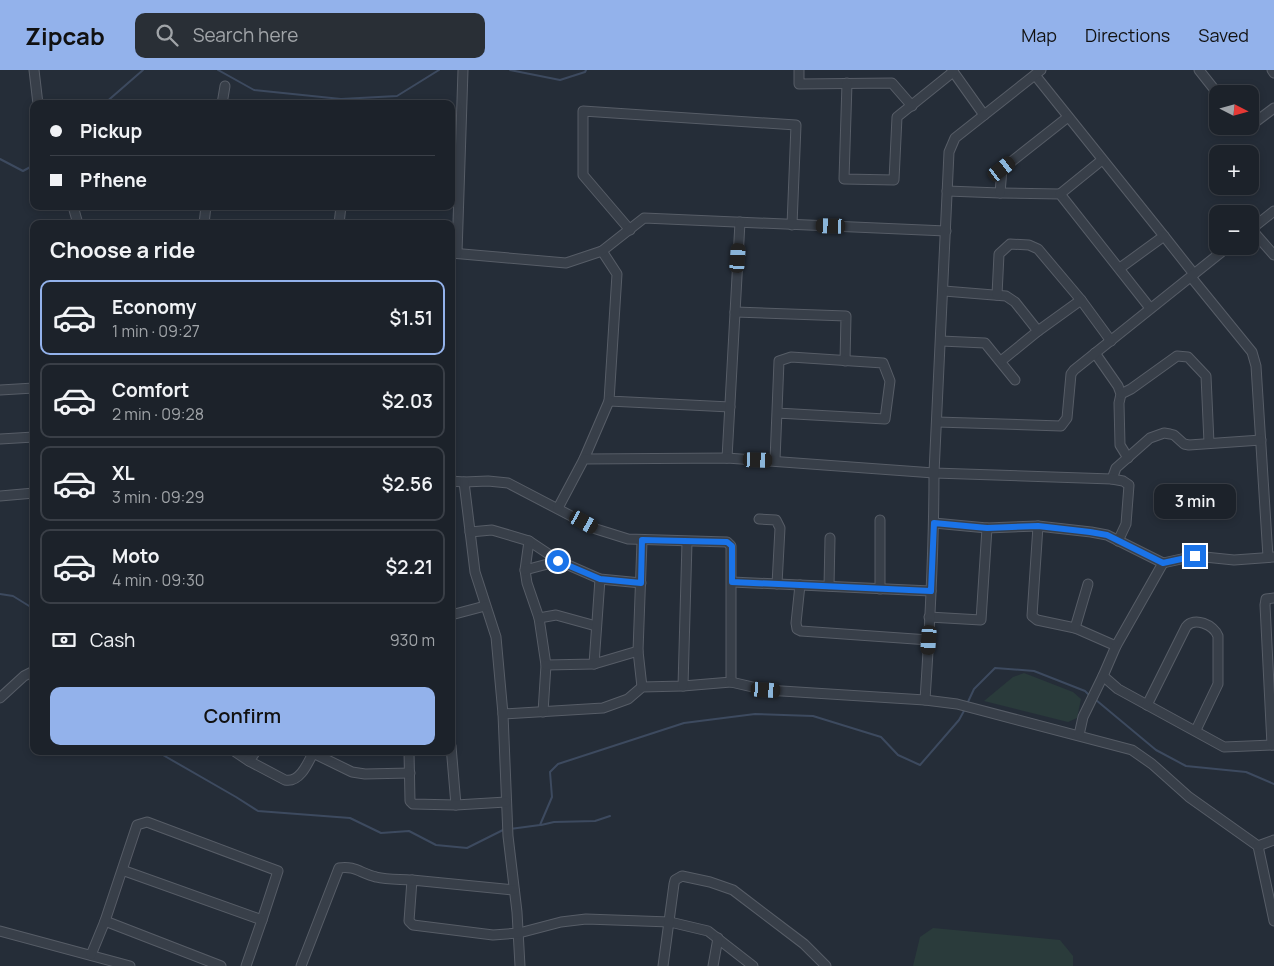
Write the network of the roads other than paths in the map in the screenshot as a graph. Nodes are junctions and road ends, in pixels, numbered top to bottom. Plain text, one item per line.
1 (34, 70) edge
2 (463, 70) edge
3 (799, 70) edge
4 (1199, 70) edge
5 (953, 71) edge
6 (1038, 73) edge
7 (847, 83) junction
8 (1211, 85) edge
9 (225, 86) dead end
10 (38, 100) edge
11 (223, 100) edge
12 (912, 106) junction
13 (1274, 108) edge
14 (984, 115) junction
15 (1068, 117) junction
16 (1259, 119) edge
17 (1102, 160) junction
18 (948, 191) junction
19 (1000, 193) junction
20 (1060, 194) junction
21 (1274, 211) edge
22 (740, 222) junction
23 (1259, 223) edge
24 (792, 225) junction
25 (630, 230) junction
26 (946, 231) junction
27 (455, 233) edge
28 (1164, 236) junction
29 (1259, 238) edge
30 (602, 251) junction
31 (455, 253) edge
32 (1218, 255) edge
33 (1274, 255) edge
34 (1120, 268) junction
35 (1193, 275) junction
36 (944, 291) junction
37 (997, 295) junction
38 (1081, 300) junction
39 (1150, 308) junction
40 (735, 312) junction
41 (1038, 331) junction
42 (1111, 340) junction
43 (941, 341) junction
44 (1095, 353) junction
45 (844, 361) junction
46 (1001, 361) junction
47 (1015, 380) dead end
48 (30, 388) edge
49 (0, 390) edge
50 (1121, 394) junction
51 (609, 401) junction
52 (730, 407) junction
53 (776, 413) junction
54 (937, 422) junction
55 (30, 438) edge
56 (0, 439) edge
57 (1261, 440) junction
58 (1209, 443) junction
59 (727, 458) junction
60 (1128, 458) junction
61 (584, 459) junction
62 (774, 460) junction
63 (934, 473) junction
64 (1112, 479) junction
65 (455, 481) edge
66 (464, 482) junction
67 (30, 493) edge
68 (0, 496) edge
69 (1269, 507) edge
70 (558, 508) junction
71 (759, 519) dead end
72 (880, 520) dead end
73 (934, 523) junction
74 (1038, 526) junction
75 (987, 528) junction
76 (470, 532) junction
77 (830, 538) dead end
78 (642, 540) junction
79 (529, 541) junction
80 (1118, 541) junction
81 (687, 542) junction
82 (1271, 557) edge
83 (558, 561) junction
84 (1163, 563) junction
85 (525, 570) junction
86 (600, 579) junction
87 (732, 582) junction
88 (641, 583) junction
89 (777, 584) junction
90 (1088, 584) dead end
91 (800, 585) junction
92 (828, 586) junction
93 (880, 588) junction
94 (931, 591) junction
95 (1274, 598) edge
96 (485, 606) junction
97 (455, 614) edge
98 (929, 617) junction
99 (539, 618) junction
100 (596, 626) junction
101 (1075, 628) junction
102 (929, 640) junction
103 (1116, 646) junction
104 (638, 651) junction
105 (594, 664) junction
106 (546, 665) junction
107 (30, 674) edge
108 (1103, 676) junction
109 (731, 682) junction
110 (683, 686) junction
111 (642, 687) junction
112 (0, 698) edge
113 (925, 700) junction
114 (1147, 705) junction
115 (1272, 706) edge
116 (543, 712) junction
117 (503, 714) junction
118 (1196, 730) junction
119 (1079, 735) junction
120 (1273, 745) edge
121 (240, 755) edge
122 (253, 755) edge
123 (312, 755) edge
124 (320, 755) edge
125 (409, 755) edge
126 (452, 755) edge
127 (249, 761) junction
128 (410, 772) junction
129 (456, 805) junction
130 (507, 807) junction
131 (1274, 840) edge
132 (1258, 846) junction
133 (122, 870) junction
134 (412, 880) junction
135 (514, 890) junction
136 (262, 920) junction
137 (105, 921) junction
138 (1274, 921) edge
139 (670, 922) junction
140 (0, 931) edge
141 (519, 933) junction
142 (718, 938) junction
143 (91, 954) junction
144 (217, 965) edge
145 (130, 966) edge
146 (246, 966) edge
147 (301, 966) edge
148 (520, 966) edge
149 (663, 966) edge
150 (713, 966) edge
151 (753, 966) edge
152 (826, 966) edge

1 - 10 street
2 - 27 street
3 - 7 street
4 - 8 street
5 - 12 street
5 - 14 street
6 - 14 street
6 - 15 street
7 - 12 street
7 - 12 street
9 - 11 street
13 - 16 street
14 - 18 street
15 - 17 street
15 - 19 street
17 - 20 street
17 - 28 street
18 - 19 street
18 - 26 street
19 - 20 street
20 - 34 street
21 - 23 street
22 - 24 street
22 - 25 street
22 - 40 street
24 - 25 street
24 - 26 street
25 - 30 street
26 - 36 street
28 - 34 street
28 - 35 street
29 - 33 street
30 - 31 street
30 - 51 street
32 - 35 street
34 - 39 street
35 - 39 street
35 - 57 street
36 - 37 street
36 - 43 street
37 - 38 street
37 - 41 street
38 - 41 street
38 - 42 street
39 - 42 street
40 - 45 street
40 - 52 street
41 - 46 street
42 - 44 street
43 - 46 street
43 - 54 street
44 - 50 street
44 - 54 street
45 - 53 street
45 - 53 street
46 - 47 street
48 - 49 street
50 - 58 street
50 - 60 street
51 - 52 street
51 - 61 street
52 - 59 street
53 - 62 street
54 - 63 street
55 - 56 street
57 - 58 street
57 - 69 street
58 - 60 street
59 - 61 street
59 - 62 street
60 - 64 street
61 - 70 street
62 - 63 street
63 - 64 street
63 - 73 street
64 - 80 street
65 - 66 street
66 - 70 street
66 - 76 street
67 - 68 street
69 - 82 street
70 - 78 street
71 - 89 street
72 - 93 street
73 - 75 street
73 - 94 street
74 - 75 street
74 - 80 street
74 - 101 street
75 - 98 street
76 - 79 street
76 - 96 street
77 - 92 street
78 - 81 street
78 - 88 street
79 - 83 street
79 - 85 street
80 - 84 street
81 - 87 street
81 - 110 street
82 - 84 street
83 - 85 street
83 - 86 street
84 - 103 street
85 - 99 street
86 - 88 street
86 - 100 street
87 - 89 street
87 - 109 street
88 - 104 street
89 - 91 street
90 - 101 street
91 - 92 street
91 - 102 street
92 - 93 street
93 - 94 street
94 - 98 street
95 - 115 street
96 - 97 street
96 - 117 street
98 - 102 street
99 - 100 street
99 - 106 street
100 - 105 street
101 - 103 street
102 - 113 street
103 - 108 street
104 - 105 street
104 - 111 street
105 - 106 street
106 - 116 street
107 - 112 street
108 - 114 street
108 - 119 street
109 - 110 street
109 - 113 street
110 - 111 street
111 - 116 street
113 - 119 street
114 - 118 street
114 - 118 street
115 - 120 street
116 - 117 street
117 - 130 street
118 - 120 street
119 - 132 street
121 - 127 street
122 - 127 street
123 - 127 street
124 - 128 street
125 - 128 street
126 - 129 street
128 - 129 street
129 - 130 street
130 - 135 street
131 - 132 street
132 - 138 street
133 - 136 street
133 - 136 street
133 - 137 street
134 - 135 street
134 - 141 street
134 - 147 street
135 - 141 street
136 - 146 street
137 - 143 street
137 - 144 street
139 - 141 street
139 - 142 street
139 - 149 street
139 - 152 street
140 - 143 street
141 - 148 street
142 - 150 street
142 - 151 street
143 - 145 street

